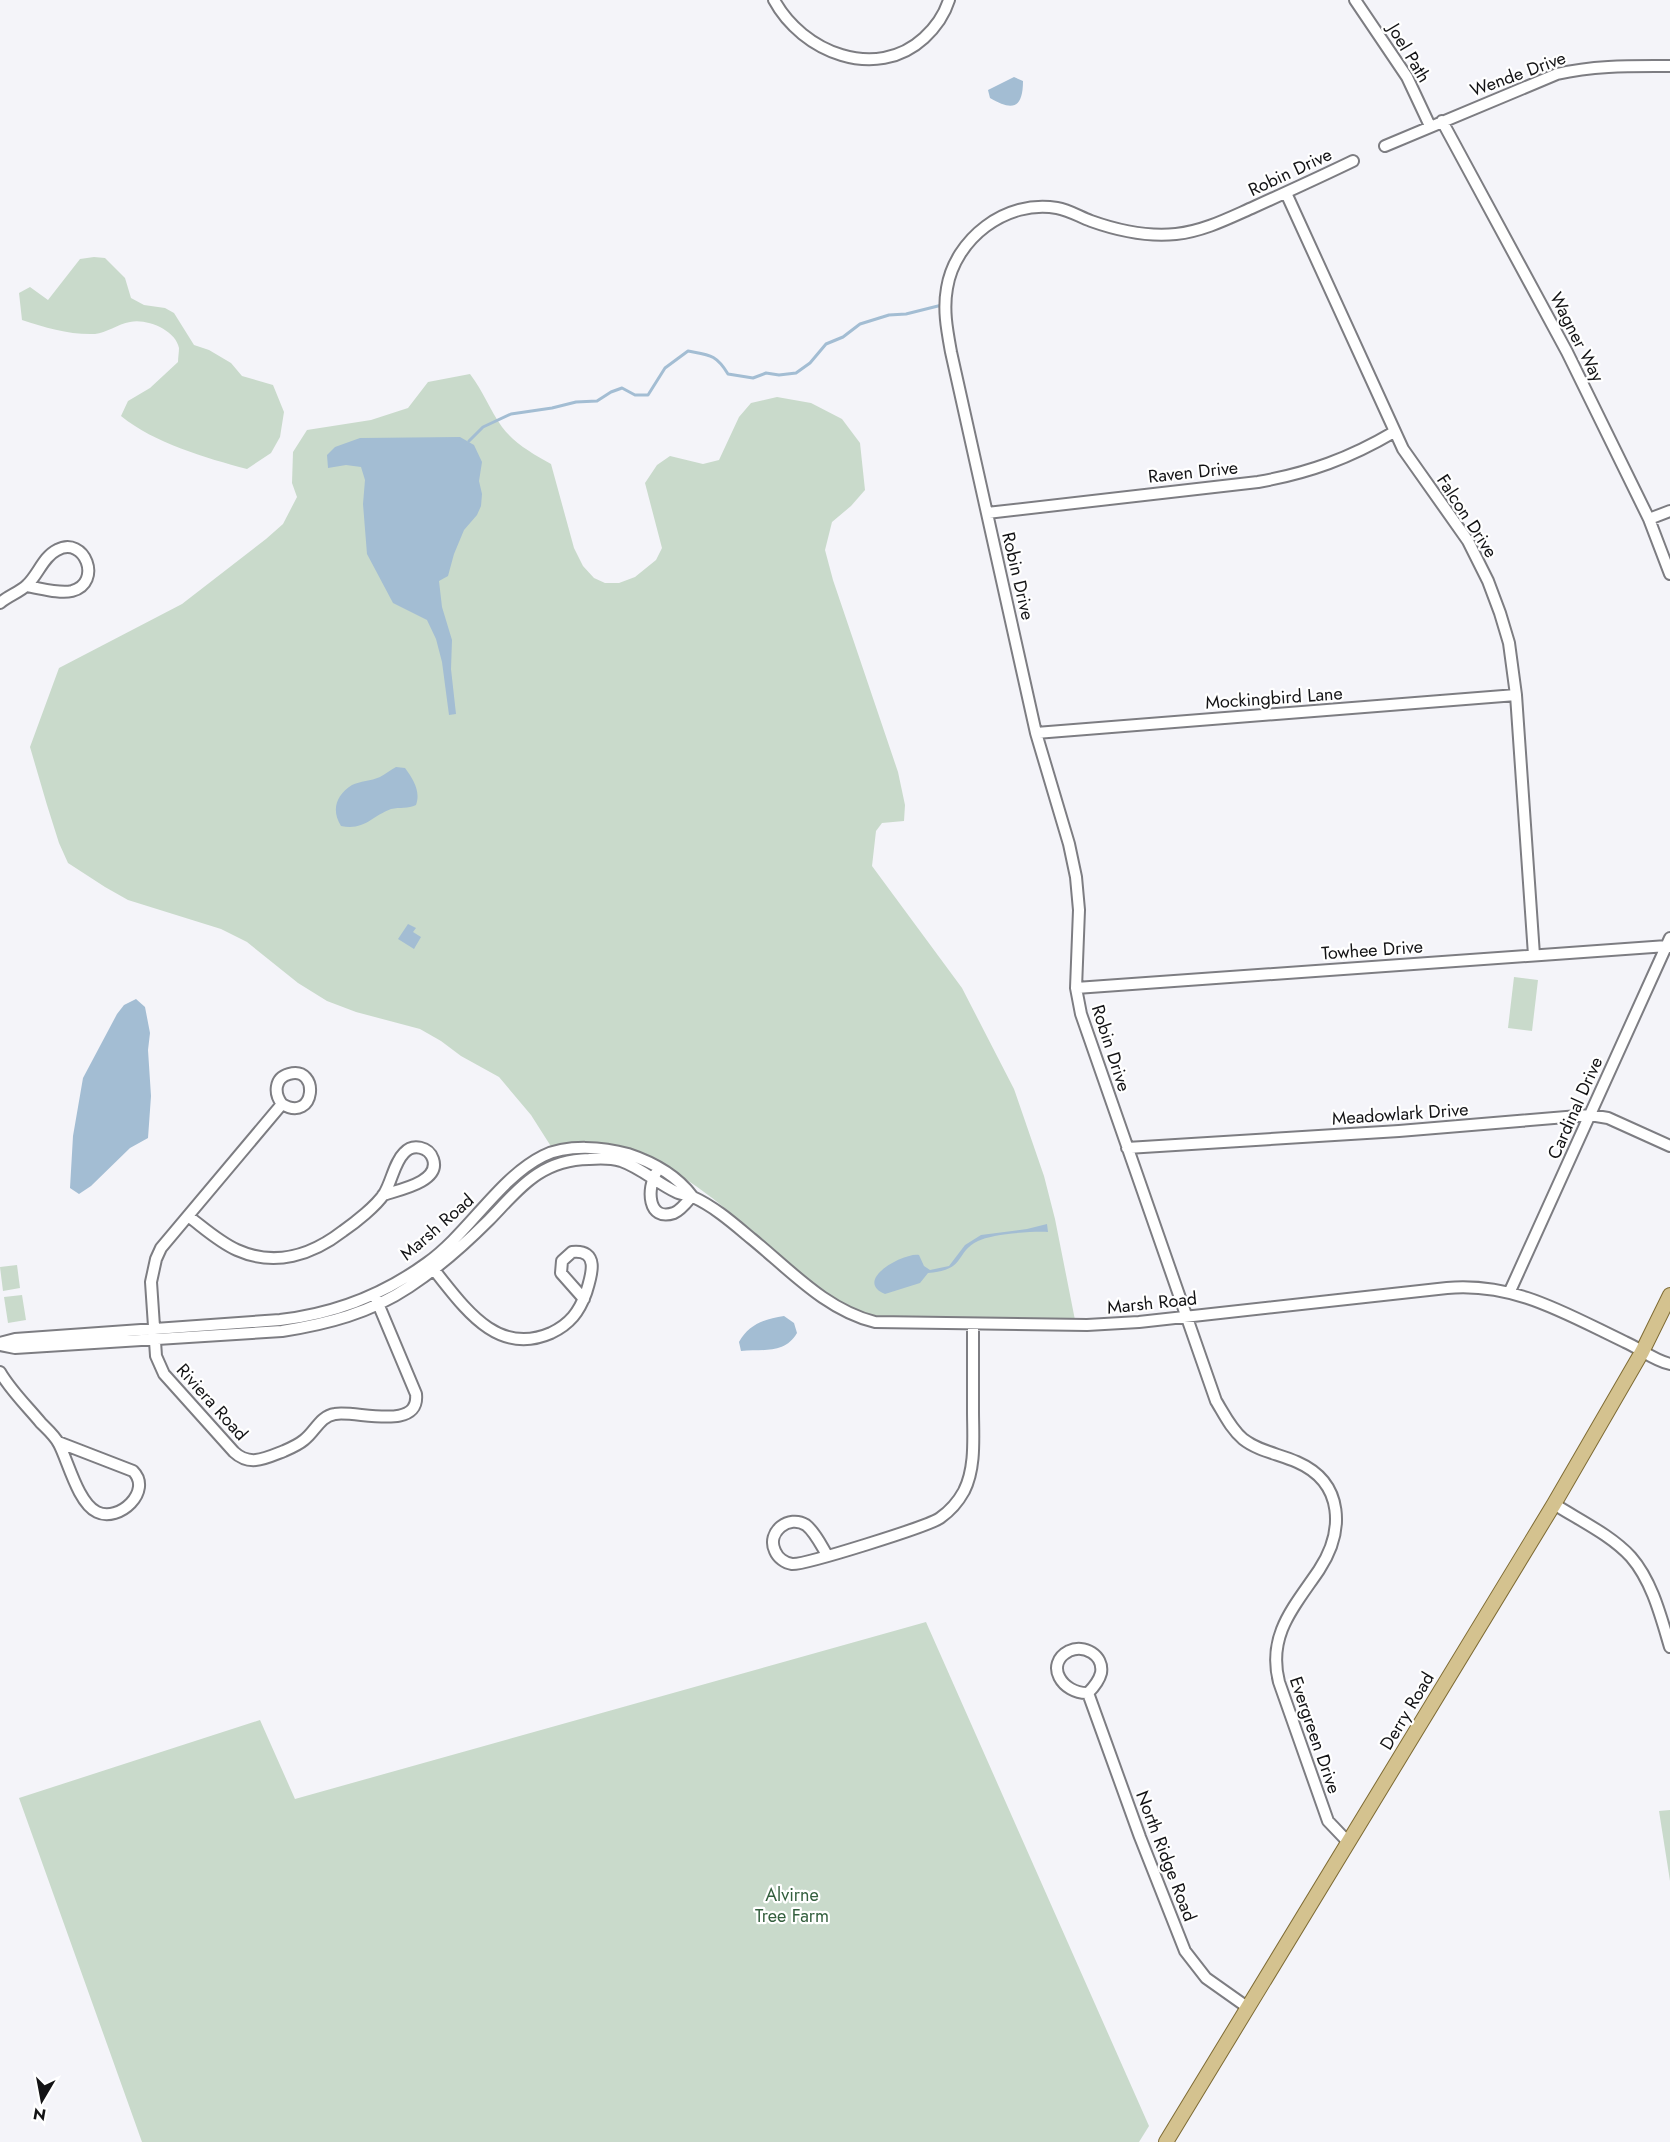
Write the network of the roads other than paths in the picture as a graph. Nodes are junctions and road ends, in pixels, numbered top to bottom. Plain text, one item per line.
1 (774, 0) edge
2 (949, 0) edge
3 (1355, 0) edge
4 (1670, 66) edge
5 (1442, 121) junction
6 (1430, 126) junction
7 (1385, 146) dead end
8 (1353, 161) dead end
9 (1286, 193) junction
10 (1394, 432) junction
11 (1670, 511) edge
12 (987, 513) junction
13 (1649, 519) junction
14 (1670, 574) edge
15 (26, 586) junction
16 (0, 603) edge
17 (1516, 695) junction
18 (1036, 733) junction
19 (1669, 944) edge
20 (1534, 955) junction
21 (1076, 988) junction
22 (282, 1104) dead end
23 (1590, 1115) junction
24 (1670, 1146) edge
25 (1127, 1148) junction
26 (656, 1173) junction
27 (383, 1195) junction
28 (692, 1196) junction
29 (188, 1216) junction
30 (431, 1266) junction
31 (1510, 1291) junction
32 (374, 1294) junction
33 (1670, 1295) edge
34 (584, 1299) dead end
35 (379, 1306) junction
36 (1186, 1316) junction
37 (973, 1324) junction
38 (154, 1334) junction
39 (0, 1344) edge
40 (1642, 1352) junction
41 (1670, 1364) edge
42 (0, 1372) edge
43 (4, 1387) edge
44 (58, 1442) junction
45 (1554, 1504) junction
46 (827, 1555) junction
47 (1670, 1647) edge
48 (1088, 1693) junction
49 (1348, 1842) junction
50 (1247, 2007) junction
51 (1166, 2142) edge

1 - 2 street
3 - 6 street, Joel Path
4 - 5 street, Wende Drive
5 - 6 street, Wende Drive
5 - 13 street, Wagner Way
6 - 7 street, Wende Drive
8 - 9 street, Robin Drive
9 - 10 street, Falcon Drive
9 - 12 street, Robin Drive
10 - 12 street, Raven Drive
10 - 17 street, Falcon Drive
11 - 13 street
12 - 18 street, Robin Drive
13 - 14 street, Wagner Way
15 - 15 street
15 - 16 street
17 - 18 street, Mockingbird Lane
17 - 20 street, Falcon Drive
18 - 21 street, Robin Drive
19 - 20 street, Towhee Drive
19 - 23 street, Cardinal Drive
20 - 21 street, Towhee Drive
21 - 25 street, Robin Drive
22 - 29 street, Riviera Road
23 - 24 street, Meadowlark Drive
23 - 25 street, Meadowlark Drive
23 - 31 street, Cardinal Drive
25 - 36 street, Robin Drive
26 - 28 street, Marsh Road
26 - 28 street
26 - 30 street, Marsh Road
27 - 27 street
27 - 29 street
28 - 37 street, Marsh Road
29 - 38 street, Riviera Road
30 - 32 street, Marsh Road
30 - 34 street
30 - 35 street, Marsh Road
31 - 36 street, Marsh Road
31 - 40 street, Marsh Road
32 - 35 street, Riviera Road
32 - 38 street, Marsh Road
33 - 40 main road, Derry Road
35 - 38 street, Marsh Road
35 - 38 street, Riviera Road
36 - 37 street, Marsh Road
36 - 49 street, Evergreen Drive
37 - 46 street
38 - 39 street, Marsh Road
40 - 41 street, Marsh Road
40 - 45 main road, Derry Road
42 - 43 street
43 - 44 street
44 - 44 street
45 - 47 street
45 - 49 main road, Derry Road
46 - 46 street
48 - 48 street
48 - 50 street, North Ridge Road
49 - 50 main road, Derry Road
50 - 51 main road, Derry Road

